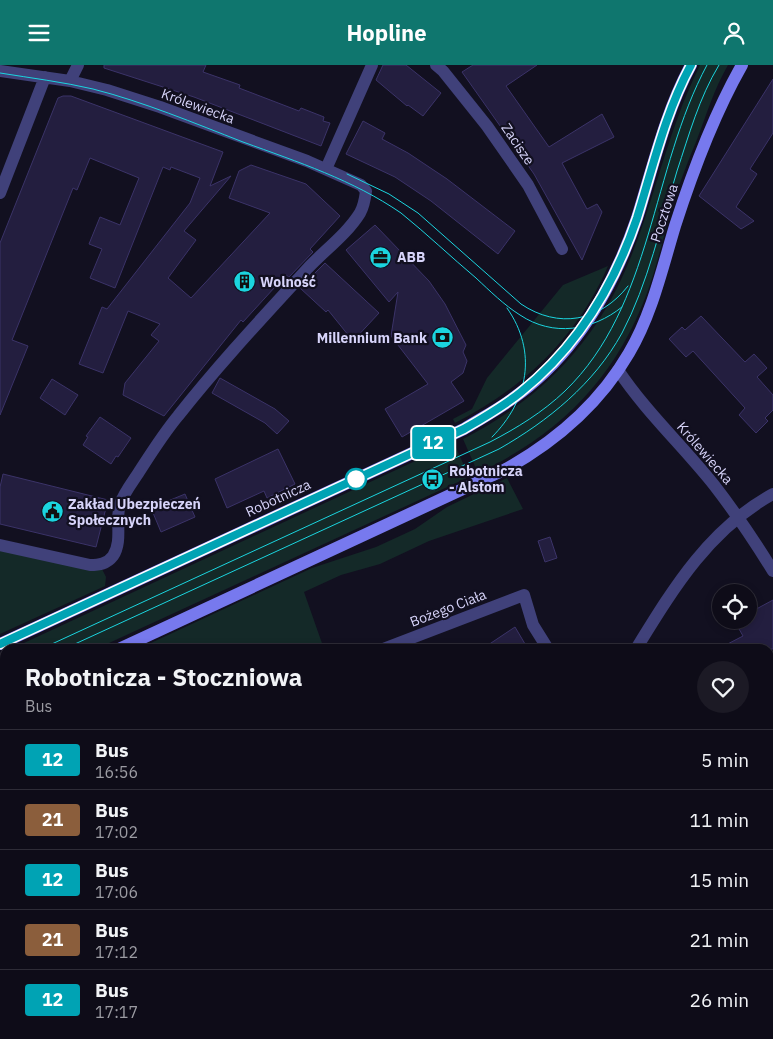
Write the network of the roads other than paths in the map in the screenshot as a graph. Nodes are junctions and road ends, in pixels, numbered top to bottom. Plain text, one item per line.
1 (78, 65) edge
2 (372, 65) edge
3 (690, 65) edge
4 (742, 65) edge
5 (443, 67) edge
6 (0, 71) edge
7 (45, 77) junction
8 (70, 81) junction
9 (326, 169) junction
10 (0, 193) edge
11 (562, 249) dead end
12 (556, 359) joint
13 (618, 370) junction
14 (773, 494) edge
15 (738, 518) junction
16 (0, 545) edge
17 (773, 571) edge
18 (0, 644) edge
19 (130, 644) edge
20 (396, 644) edge
21 (545, 644) edge
22 (639, 644) edge

1 - 8 street
2 - 9 street
3 - 12 main road, Pocztowa
4 - 13 main road, Pocztowa
5 - 11 street, Zacisze
6 - 7 street, Królewiecka
7 - 8 street, Królewiecka
7 - 10 street
8 - 9 street, Królewiecka
9 - 16 street, Królewiecka
12 - 18 main road, Robotnicza
13 - 15 street, Królewiecka
13 - 19 main road
14 - 15 street
15 - 17 street, Królewiecka
15 - 22 street
20 - 21 street, Bożego Ciała

